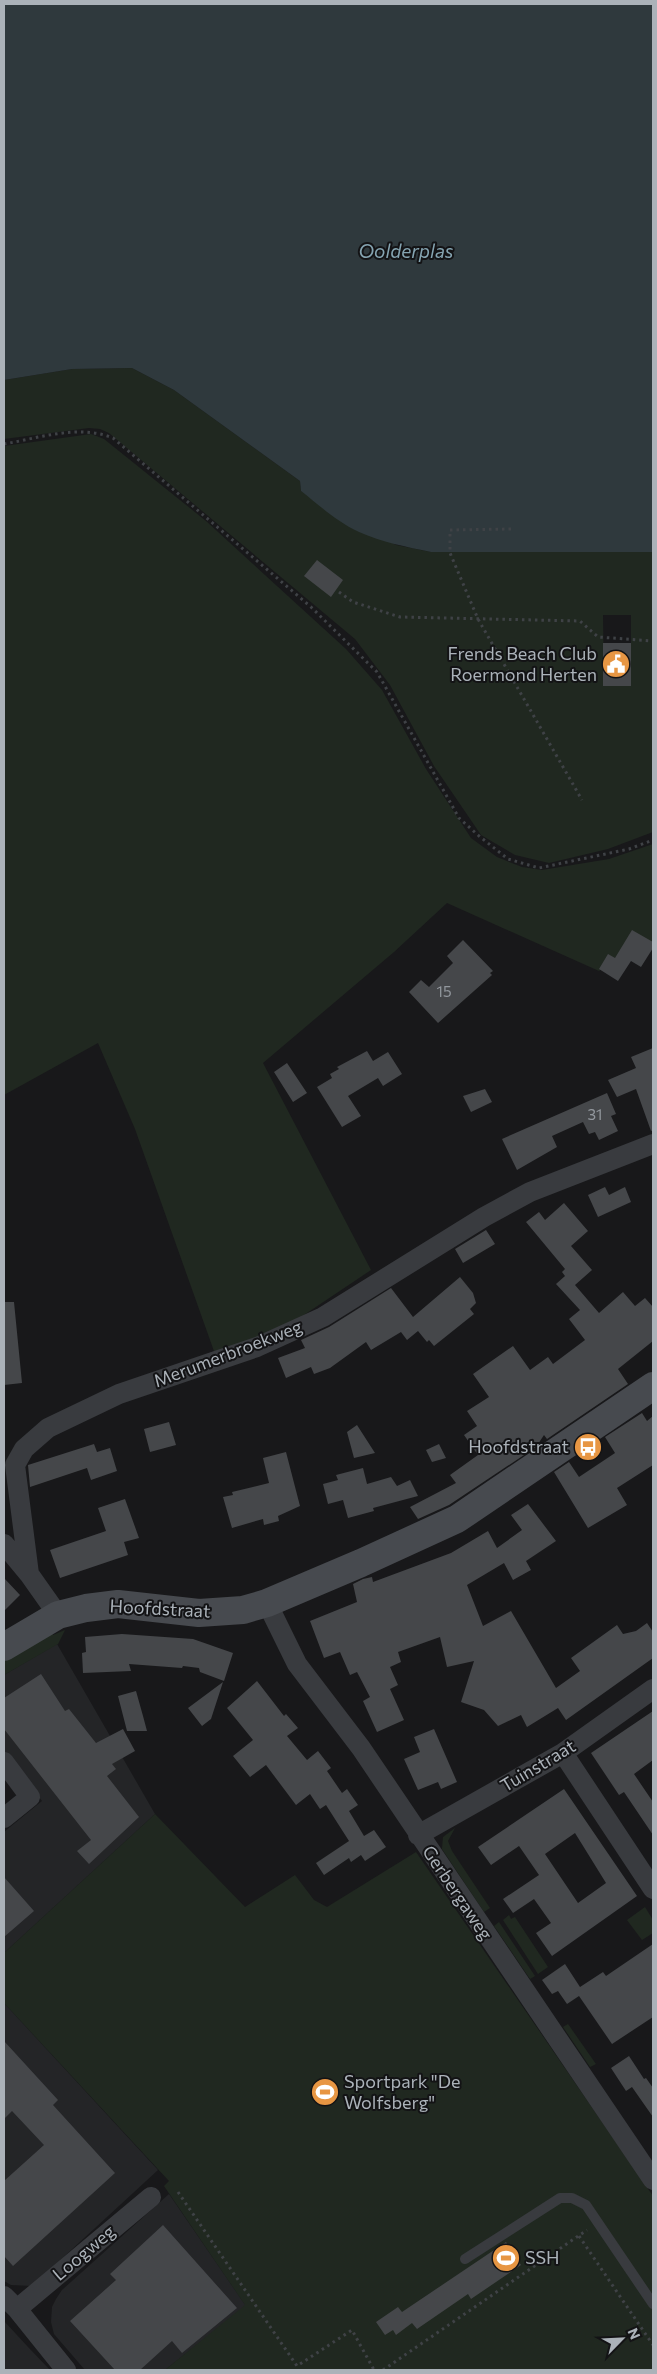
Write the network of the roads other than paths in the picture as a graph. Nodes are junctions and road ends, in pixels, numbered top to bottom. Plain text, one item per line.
1 (653, 1144) edge
2 (653, 1386) edge
3 (4, 1544) edge
4 (29, 1574) junction
5 (267, 1603) junction
6 (58, 1615) junction
7 (4, 1647) edge
8 (653, 1689) edge
9 (563, 1753) junction
10 (4, 1762) edge
11 (4, 1818) edge
12 (418, 1835) junction
13 (653, 1887) edge
14 (653, 2180) edge
15 (151, 2197) dead end
16 (465, 2259) dead end
17 (11, 2303) edge
18 (653, 2304) edge
19 (66, 2370) edge

1 - 4 street, Merumerbroekweg
2 - 5 street, Hoofdstraat
3 - 4 street, Merumerbroekweg
4 - 6 street, Merumerbroekweg
5 - 6 street, Hoofdstraat
5 - 12 street, Gerbergaweg
6 - 7 street
8 - 9 street, Tuinstraat
9 - 12 street, Tuinstraat
9 - 13 street
10 - 11 street
12 - 14 street, Gerbergaweg
15 - 17 street, Loogweg
16 - 18 lane
17 - 19 street

